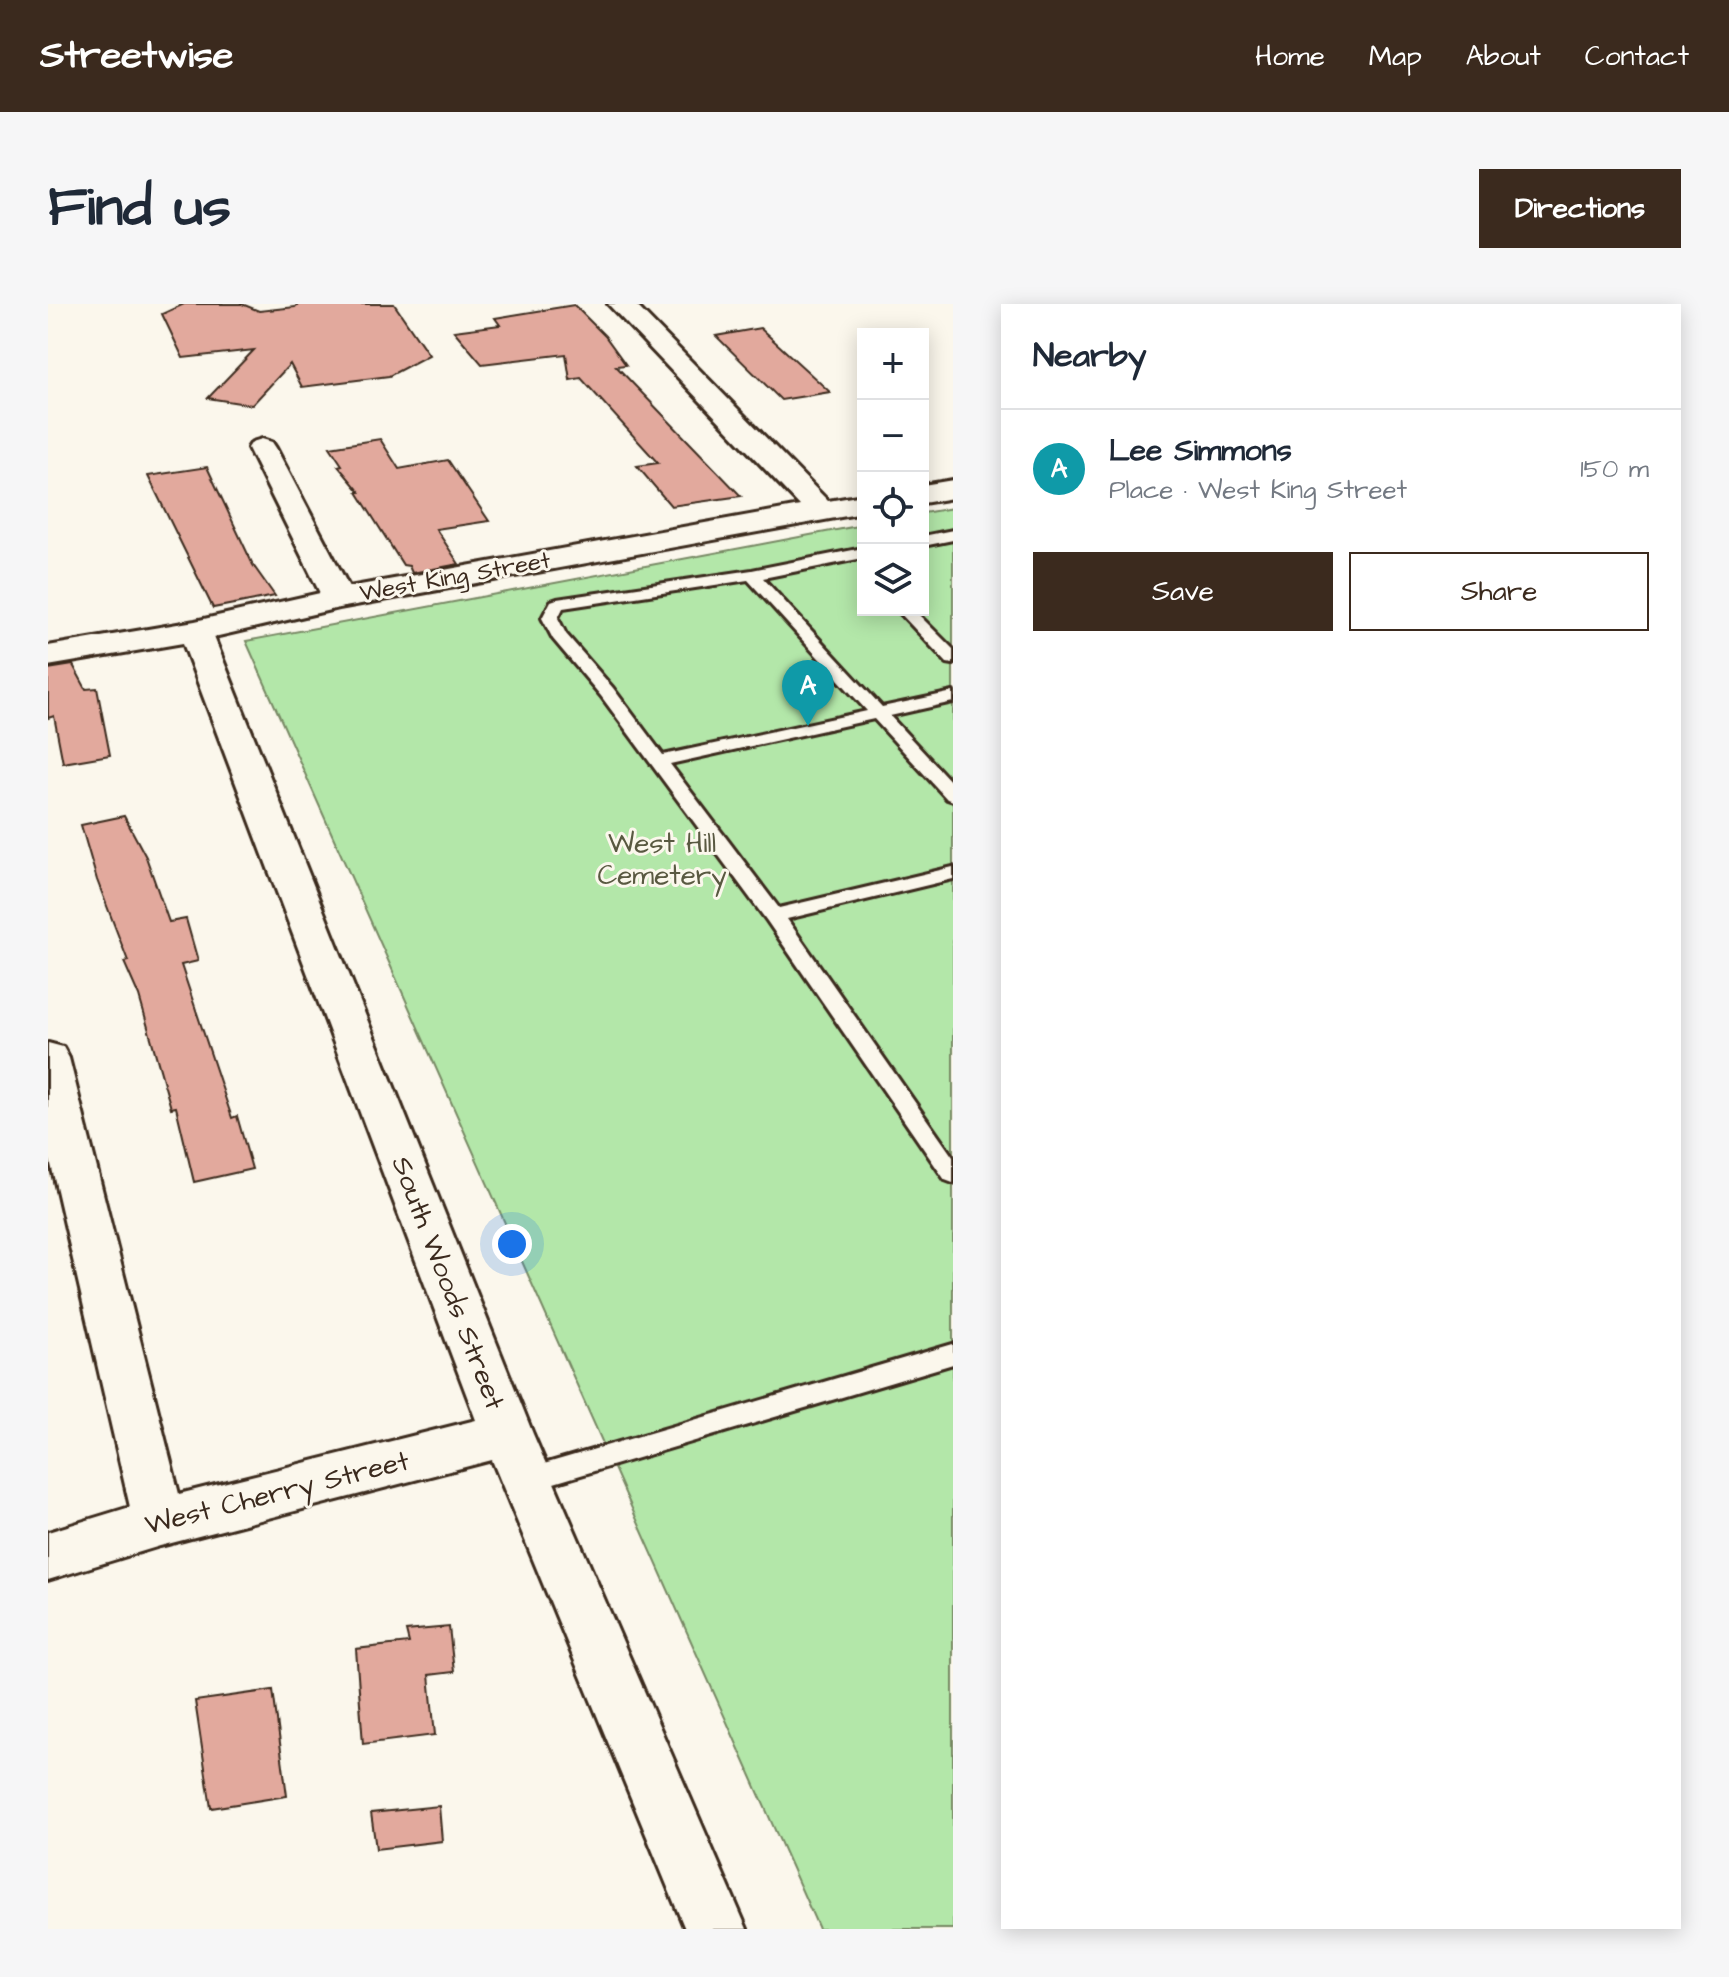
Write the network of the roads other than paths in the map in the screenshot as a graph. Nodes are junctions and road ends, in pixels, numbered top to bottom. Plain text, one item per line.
1 (621, 304) edge
2 (262, 448) dead end
3 (953, 489) edge
4 (929, 493) edge
5 (857, 505) edge
6 (821, 511) junction
7 (952, 536) edge
8 (929, 540) edge
9 (857, 559) edge
10 (752, 575) junction
11 (339, 598) junction
12 (911, 616) edge
13 (195, 631) junction
14 (48, 656) edge
15 (953, 659) edge
16 (953, 697) edge
17 (878, 713) junction
18 (657, 762) junction
19 (953, 795) edge
20 (953, 873) edge
21 (774, 916) junction
22 (48, 1058) edge
23 (953, 1174) edge
24 (953, 1354) edge
25 (517, 1457) junction
26 (160, 1522) junction
27 (48, 1556) edge
28 (716, 1929) edge

1 - 6 street
2 - 11 street
3 - 4 street
5 - 6 street, West King Street
6 - 11 street, West King Street
7 - 8 lane
9 - 10 lane
10 - 17 lane
10 - 18 lane
11 - 13 street, West King Street
12 - 15 lane
13 - 14 street, West King Street
13 - 25 street, South Woods Street
16 - 17 lane
17 - 18 lane
17 - 19 lane
18 - 21 lane
20 - 21 lane
21 - 23 lane
22 - 26 street
24 - 25 lane
25 - 26 street, West Cherry Street
25 - 28 street, South Woods Street
26 - 27 street, West Cherry Street

